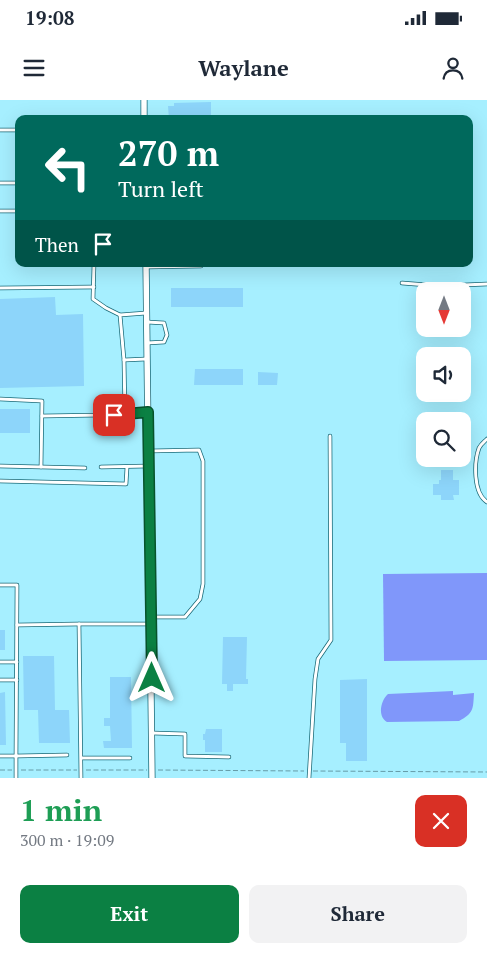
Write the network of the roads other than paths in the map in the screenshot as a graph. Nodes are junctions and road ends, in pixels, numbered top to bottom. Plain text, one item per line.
1 (144, 100) edge
2 (144, 115) edge
3 (0, 130) edge
4 (15, 130) edge
5 (0, 183) edge
6 (15, 183) edge
7 (0, 211) edge
8 (15, 211) edge
9 (94, 267) edge
10 (146, 267) edge
11 (402, 283) dead end
12 (487, 284) edge
13 (0, 288) edge
14 (94, 288) junction
15 (146, 313) junction
16 (120, 315) junction
17 (146, 322) junction
18 (147, 343) junction
19 (146, 359) junction
20 (124, 360) junction
21 (0, 399) edge
22 (148, 412) junction
23 (125, 414) junction
24 (42, 416) junction
25 (330, 436) dead end
26 (487, 439) edge
27 (148, 451) junction
28 (0, 466) edge
29 (148, 466) junction
30 (41, 467) junction
31 (101, 467) dead end
32 (127, 467) junction
33 (85, 468) dead end
34 (0, 480) edge
35 (487, 502) edge
36 (0, 585) edge
37 (151, 620) junction
38 (79, 624) junction
39 (18, 625) junction
40 (0, 662) edge
41 (17, 662) junction
42 (0, 680) edge
43 (17, 680) junction
44 (152, 733) junction
45 (67, 755) dead end
46 (0, 756) edge
47 (16, 756) junction
48 (229, 757) dead end
49 (82, 758) junction
50 (130, 758) dead end
51 (16, 778) edge
52 (82, 778) edge
53 (152, 778) edge
54 (309, 778) edge

1 - 2 street
3 - 4 lane
5 - 6 lane
7 - 8 lane
9 - 14 lane
10 - 15 street
11 - 12 lane
13 - 14 lane
14 - 16 lane
15 - 16 lane
15 - 17 street
16 - 20 lane
17 - 18 street
17 - 18 lane
18 - 19 street
19 - 20 lane
19 - 22 street
20 - 23 lane
21 - 24 lane
22 - 23 lane
22 - 27 street
23 - 24 lane
24 - 30 lane
25 - 54 lane
26 - 35 lane
27 - 29 street
27 - 37 lane
28 - 30 lane
29 - 32 lane
29 - 37 street
30 - 33 lane
31 - 32 lane
32 - 34 lane
36 - 39 lane
37 - 38 lane
37 - 44 street
38 - 39 lane
38 - 49 lane
39 - 41 lane
40 - 41 lane
41 - 43 lane
42 - 43 lane
43 - 47 lane
44 - 48 lane
44 - 53 street
45 - 47 lane
46 - 47 lane
47 - 51 lane
49 - 50 lane
49 - 52 lane

